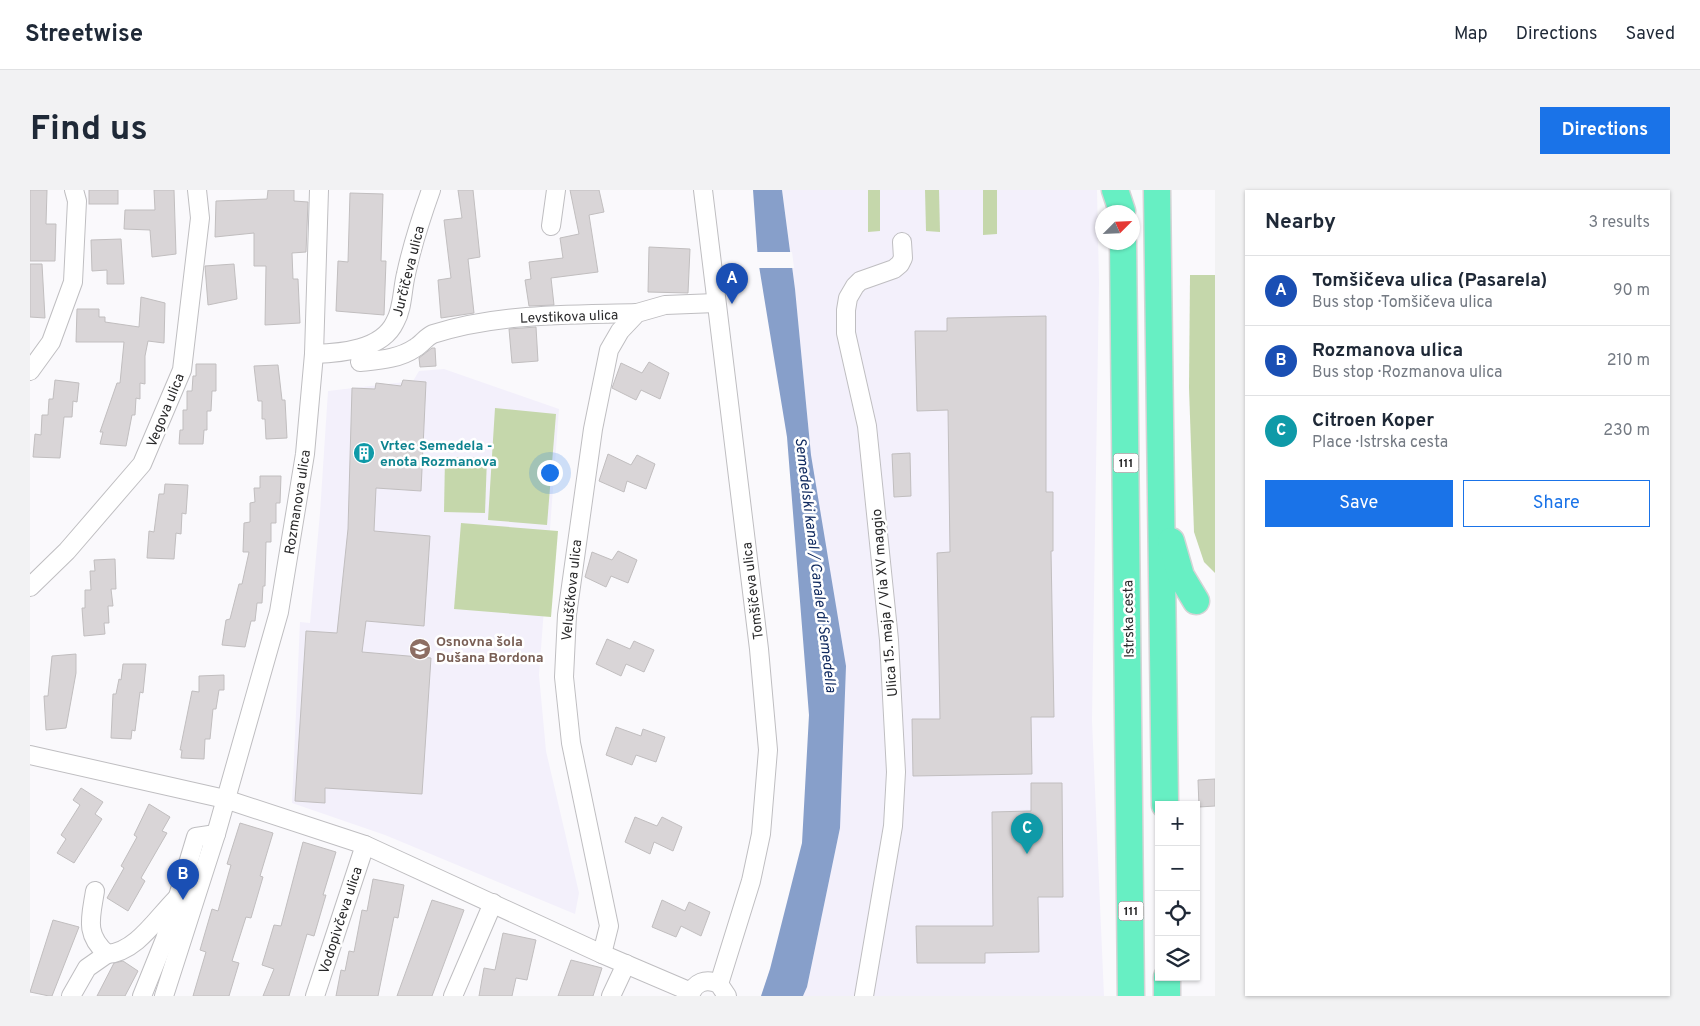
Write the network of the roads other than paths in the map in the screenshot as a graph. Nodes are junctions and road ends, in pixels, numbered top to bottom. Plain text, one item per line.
1 (74, 190) edge
2 (197, 190) edge
3 (319, 190) edge
4 (430, 190) edge
5 (556, 190) edge
6 (1157, 190) edge
7 (704, 191) edge
8 (550, 226) dead end
9 (902, 242) dead end
10 (1123, 250) edge
11 (716, 303) junction
12 (637, 313) junction
13 (314, 354) junction
14 (360, 362) dead end
15 (30, 371) edge
16 (1162, 515) junction
17 (30, 587) edge
18 (1196, 601) dead end
19 (30, 755) edge
20 (225, 799) junction
21 (1165, 801) edge
22 (216, 834) junction
23 (365, 844) junction
24 (95, 891) dead end
25 (178, 897) junction
26 (494, 903) junction
27 (107, 954) junction
28 (602, 954) junction
29 (626, 964) junction
30 (1167, 981) edge
31 (723, 990) edge
32 (691, 994) edge
33 (71, 996) edge
34 (142, 996) edge
35 (164, 996) edge
36 (315, 996) edge
37 (453, 996) edge
38 (611, 996) edge
39 (864, 996) edge
40 (1131, 996) edge
41 (1167, 996) edge

1 - 15 street
2 - 17 street, Vegova ulica
3 - 13 street, Rozmanova ulica
4 - 13 street, Jurčičeva ulica
5 - 8 street
6 - 16 highway
7 - 11 street, Tomšičeva ulica
9 - 39 street, Ulica 15. maja / Via XV maggio
10 - 40 highway, Istrska cesta / 111
11 - 12 street
11 - 31 street, Tomšičeva ulica
12 - 14 street, Levstikova ulica
12 - 28 street, Veluščkova ulica
13 - 20 street, Rozmanova ulica
16 - 18 highway
16 - 21 highway
19 - 20 street
20 - 22 street, Rozmanova ulica
20 - 23 street
22 - 25 street
22 - 35 street, Rozmanova ulica
23 - 26 street
23 - 36 street, Vodopivčeva ulica
24 - 27 street
25 - 27 street
25 - 34 street
26 - 28 street
26 - 37 street
27 - 33 street
28 - 29 street
29 - 32 street
29 - 38 street
30 - 41 highway
31 - 32 street

